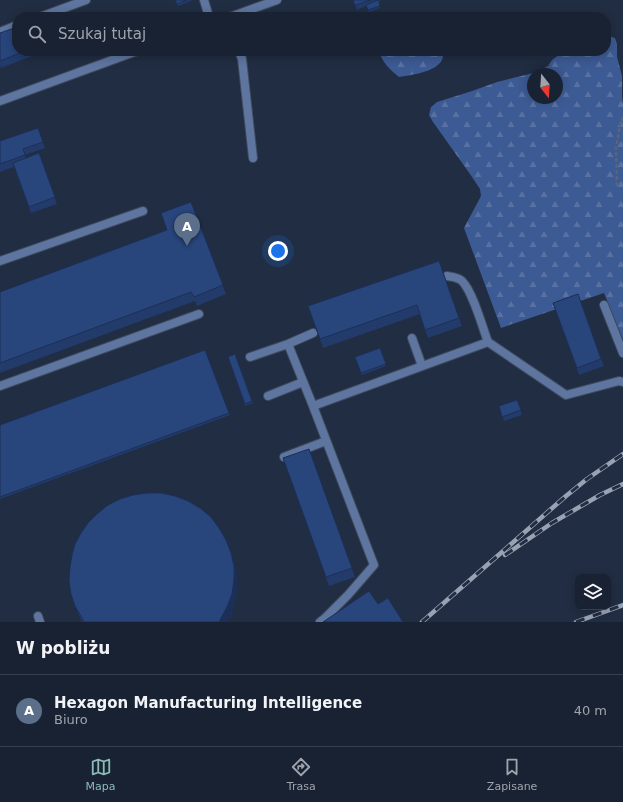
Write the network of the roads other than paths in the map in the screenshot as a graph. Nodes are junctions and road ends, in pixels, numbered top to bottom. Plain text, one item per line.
1 (86, 0) edge
2 (204, 0) edge
3 (276, 0) edge
4 (54, 12) edge
5 (208, 12) edge
6 (244, 12) edge
7 (12, 27) edge
8 (0, 32) edge
9 (123, 56) edge
10 (241, 56) edge
11 (0, 101) edge
12 (253, 158) dead end
13 (143, 211) dead end
14 (0, 261) edge
15 (447, 276) dead end
16 (604, 305) dead end
17 (199, 314) dead end
18 (313, 333) edge
19 (412, 338) dead end
20 (488, 342) junction
21 (288, 344) junction
22 (623, 353) edge
23 (250, 357) dead end
24 (422, 366) junction
25 (303, 382) junction
26 (623, 382) edge
27 (0, 386) edge
28 (268, 396) dead end
29 (313, 406) junction
30 (326, 441) junction
31 (284, 457) edge
32 (320, 622) edge

1 - 4 street
2 - 5 street
3 - 6 street
7 - 8 street
9 - 11 street
10 - 12 street
13 - 14 street
15 - 20 street
16 - 22 street
17 - 27 street
18 - 21 street
19 - 24 street
20 - 24 street
20 - 26 street
21 - 23 street
21 - 25 street
24 - 29 street
25 - 28 street
25 - 29 street
29 - 30 street
30 - 31 street
30 - 32 street

